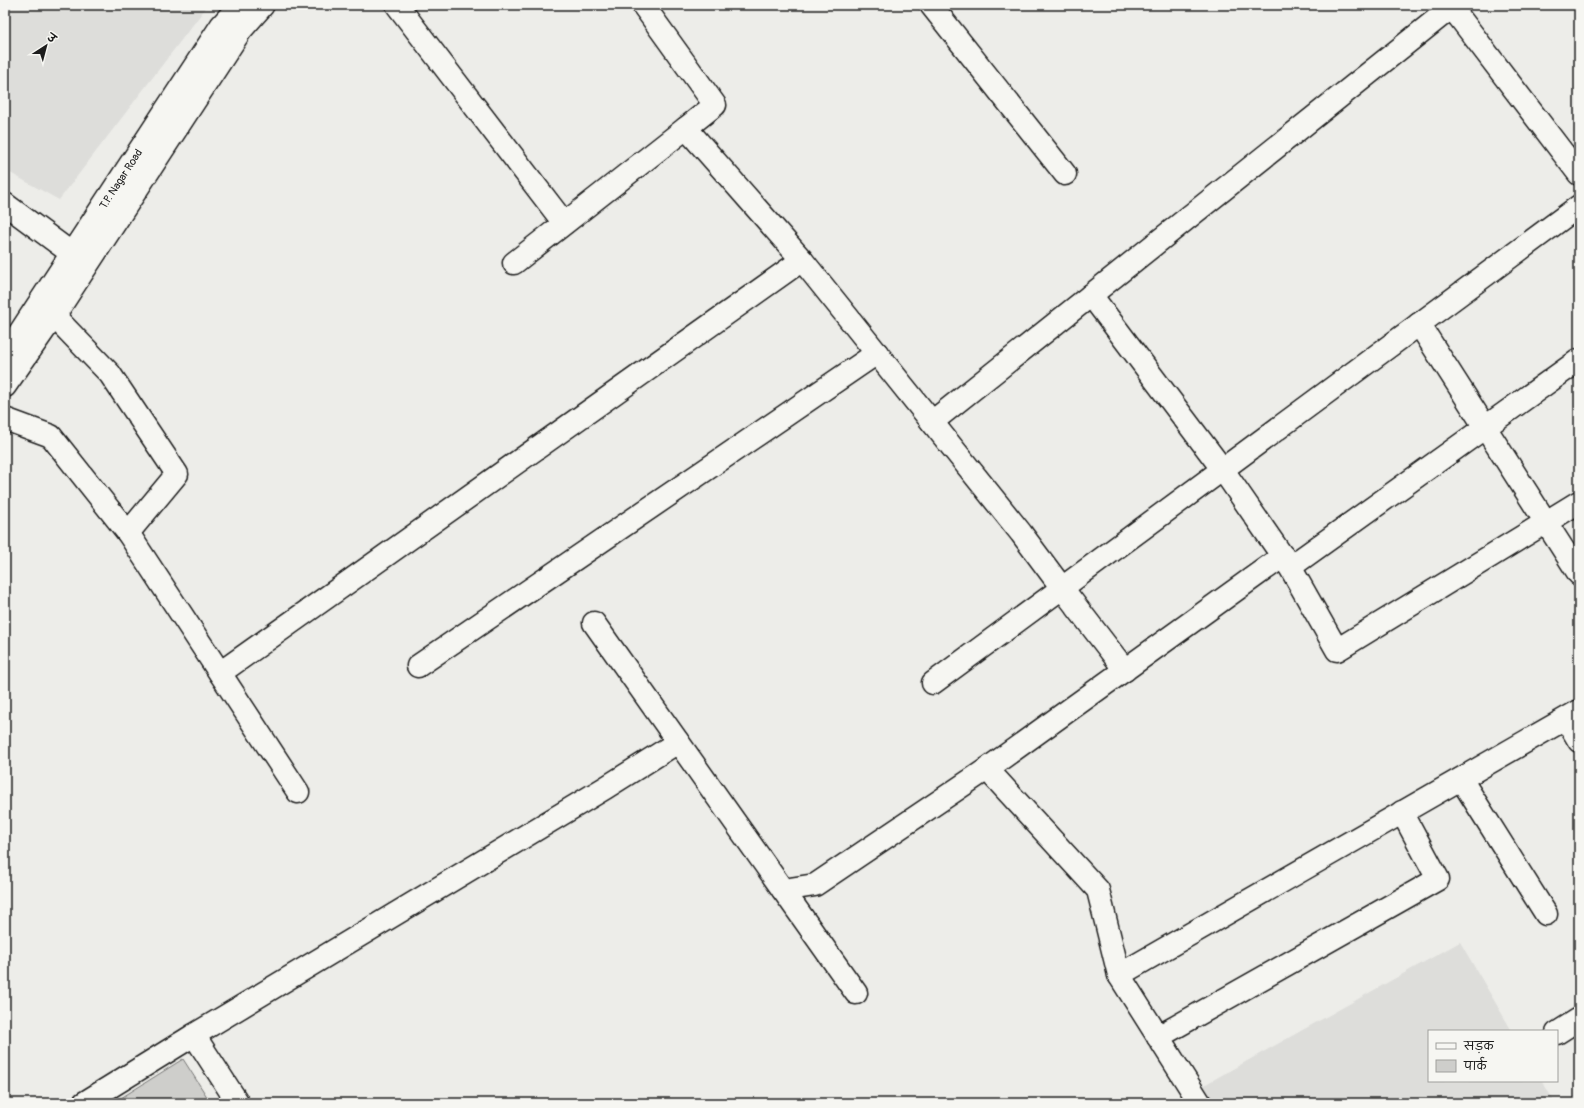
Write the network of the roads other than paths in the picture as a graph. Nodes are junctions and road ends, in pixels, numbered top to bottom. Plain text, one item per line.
1 (240, 5) edge
2 (264, 5) edge
3 (397, 5) edge
4 (643, 5) edge
5 (931, 5) edge
6 (1451, 6) edge
7 (686, 128) junction
8 (1065, 174) dead end
9 (1579, 174) edge
10 (5, 204) edge
11 (1579, 206) edge
12 (564, 223) junction
13 (80, 259) junction
14 (802, 260) junction
15 (514, 263) dead end
16 (1091, 295) junction
17 (54, 316) junction
18 (1419, 324) junction
19 (877, 353) junction
20 (5, 355) edge
21 (1579, 360) edge
22 (5, 386) edge
23 (5, 419) edge
24 (932, 422) junction
25 (1485, 427) junction
26 (1223, 470) junction
27 (1579, 502) edge
28 (1546, 522) junction
29 (128, 533) junction
30 (1287, 562) junction
31 (1579, 574) edge
32 (1062, 588) junction
33 (594, 623) dead end
34 (418, 666) dead end
35 (1125, 670) junction
36 (220, 673) junction
37 (933, 683) dead end
38 (1572, 715) edge
39 (1579, 740) edge
40 (678, 742) junction
41 (987, 769) junction
42 (1461, 779) junction
43 (298, 792) dead end
44 (1402, 812) junction
45 (783, 890) junction
46 (1546, 914) dead end
47 (1119, 975) junction
48 (856, 993) dead end
49 (1579, 1019) edge
50 (1558, 1032) edge
51 (194, 1035) junction
52 (1158, 1037) junction
53 (84, 1103) edge
54 (238, 1103) edge
55 (1200, 1103) edge

1 - 13 street, T.P. Nagar Road
2 - 13 street
3 - 12 street
4 - 7 street
5 - 8 street
6 - 9 street
6 - 16 street
7 - 12 street
7 - 14 street
10 - 13 street
11 - 18 street
12 - 15 street
13 - 17 street
13 - 20 street, T.P. Nagar Road
14 - 19 street
14 - 36 street
16 - 24 street
16 - 26 street
17 - 22 street
17 - 29 street
18 - 25 street
18 - 26 street
19 - 24 street
19 - 34 street
21 - 25 street
23 - 29 street
24 - 32 street
25 - 28 street
25 - 30 street
26 - 30 street
26 - 32 street
27 - 28 street
28 - 30 street
28 - 31 street
29 - 36 street
30 - 35 street
32 - 35 street
32 - 37 street
33 - 40 street
35 - 41 street
36 - 43 street
38 - 39 street
38 - 42 street
40 - 45 street
40 - 51 street
41 - 45 street
41 - 47 street
42 - 44 street
42 - 46 street
44 - 47 street
44 - 52 street
45 - 48 street
47 - 52 street
49 - 50 street
51 - 53 street
51 - 54 street
52 - 55 street

